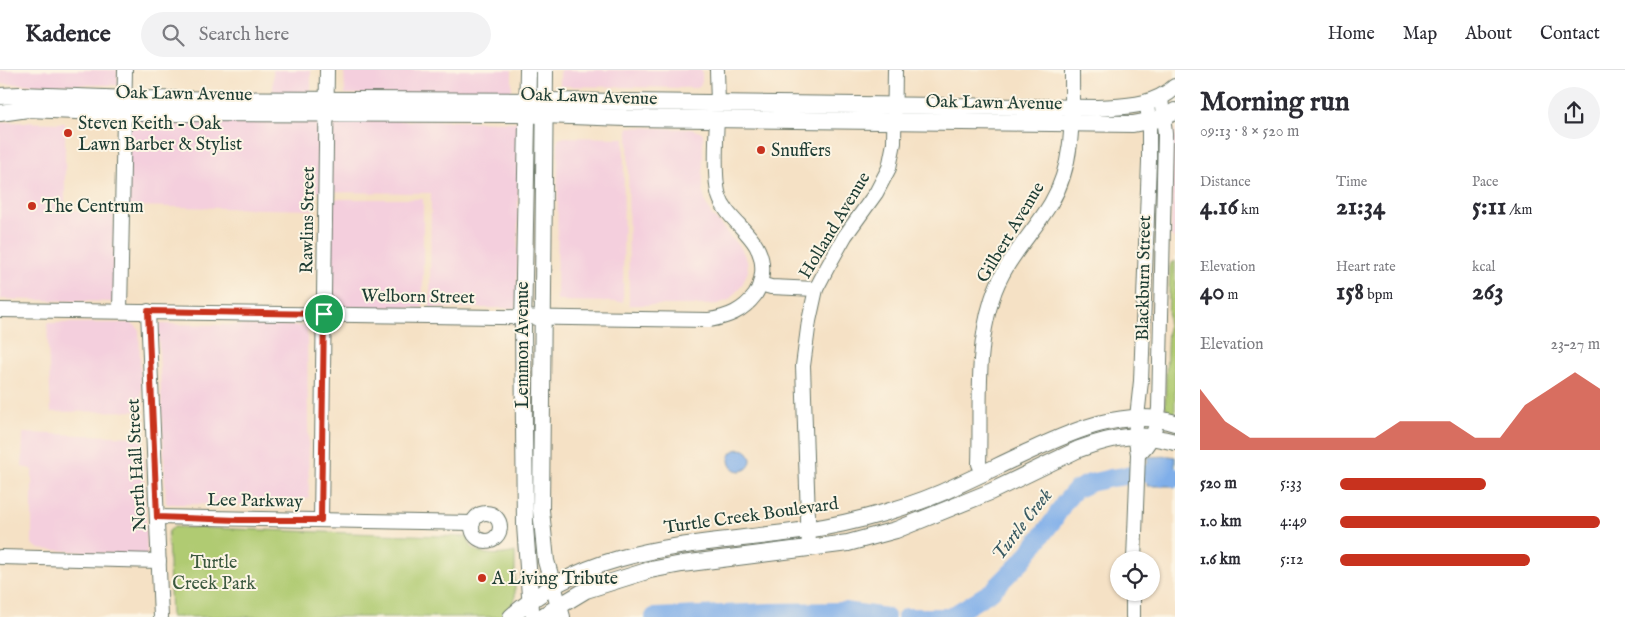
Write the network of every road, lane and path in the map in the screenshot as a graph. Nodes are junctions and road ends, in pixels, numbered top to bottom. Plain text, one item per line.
1 (125, 70) edge
2 (326, 70) edge
3 (528, 70) edge
4 (544, 70) edge
5 (717, 70) edge
6 (895, 70) edge
7 (1072, 70) edge
8 (1175, 87) edge
9 (0, 96) edge
10 (1154, 101) junction
11 (124, 106) junction
12 (326, 107) junction
13 (536, 108) junction
14 (717, 111) junction
15 (0, 113) edge
16 (895, 114) junction
17 (1072, 116) junction
18 (1163, 117) edge
19 (1146, 248) junction
20 (1162, 248) junction
21 (760, 284) junction
22 (816, 289) junction
23 (0, 310) edge
24 (120, 310) junction
25 (148, 311) junction
26 (324, 314) junction
27 (524, 316) junction
28 (543, 317) junction
29 (1158, 419) junction
30 (1175, 424) edge
31 (1141, 430) junction
32 (1175, 442) edge
33 (982, 473) junction
34 (990, 492) junction
35 (157, 517) junction
36 (321, 520) junction
37 (473, 523) dead end
38 (808, 530) junction
39 (692, 544) junction
40 (809, 548) junction
41 (1134, 551) edge
42 (0, 557) edge
43 (159, 561) junction
44 (695, 562) junction
45 (552, 587) junction
46 (1133, 601) edge
47 (531, 609) edge
48 (560, 611) edge
49 (161, 617) edge
50 (511, 617) edge
51 (541, 617) edge
52 (1133, 617) edge

1 - 11 street
2 - 12 street, Rawlins Street
3 - 13 main road, Lemmon Avenue
4 - 13 main road, Lemmon Avenue
5 - 14 street
6 - 16 street, Holland Avenue
7 - 17 street, Gilbert Avenue
8 - 10 main road
9 - 11 main road, Oak Lawn Avenue
10 - 17 main road, Oak Lawn Avenue
10 - 18 street, Blackburn Street
11 - 12 main road, Oak Lawn Avenue
11 - 15 main road, Oak Lawn Avenue
11 - 24 street
12 - 13 main road, Oak Lawn Avenue
12 - 26 street, Rawlins Street
13 - 14 main road, Oak Lawn Avenue
13 - 27 main road, Lemmon Avenue
13 - 28 main road, Lemmon Avenue
14 - 16 main road, Oak Lawn Avenue
14 - 21 street
16 - 17 main road, Oak Lawn Avenue
16 - 22 street, Holland Avenue
17 - 18 main road, Oak Lawn Avenue
17 - 33 street, Gilbert Avenue
18 - 19 street, Blackburn Street
18 - 20 street, Blackburn Street
19 - 20 street
19 - 31 street, Blackburn Street
20 - 29 street, Blackburn Street
21 - 22 street
21 - 28 street, Welborn Street
22 - 38 street, Holland Avenue
23 - 24 street, Welborn Street
24 - 25 street, Welborn Street
25 - 26 street, Welborn Street
25 - 35 street, North Hall Street
26 - 27 street, Welborn Street
26 - 36 street, Rawlins Street
27 - 28 street, Welborn Street
27 - 47 main road, Lemmon Avenue
28 - 45 main road, Lemmon Avenue
29 - 30 main road, Turtle Creek Boulevard
29 - 31 main road, Turtle Creek Boulevard
31 - 32 main road, Turtle Creek Boulevard
31 - 33 main road, Turtle Creek Boulevard
31 - 34 main road, Turtle Creek Boulevard
31 - 41 street
33 - 34 main road
33 - 38 main road, Turtle Creek Boulevard
34 - 40 main road, Turtle Creek Boulevard
35 - 36 street, Lee Parkway
35 - 43 street, North Hall Street
36 - 37 street, Lee Parkway
38 - 39 main road, Turtle Creek Boulevard
38 - 40 street, Holland Avenue
39 - 44 main road
39 - 45 main road, Turtle Creek Boulevard
40 - 44 main road, Turtle Creek Boulevard
42 - 43 street
43 - 49 street, North Hall Street
44 - 48 main road, Turtle Creek Boulevard
45 - 47 main road, Turtle Creek Boulevard
45 - 48 main road, Lemmon Avenue
46 - 52 street
47 - 50 main road, Turtle Creek Boulevard
48 - 51 main road, Turtle Creek Boulevard

